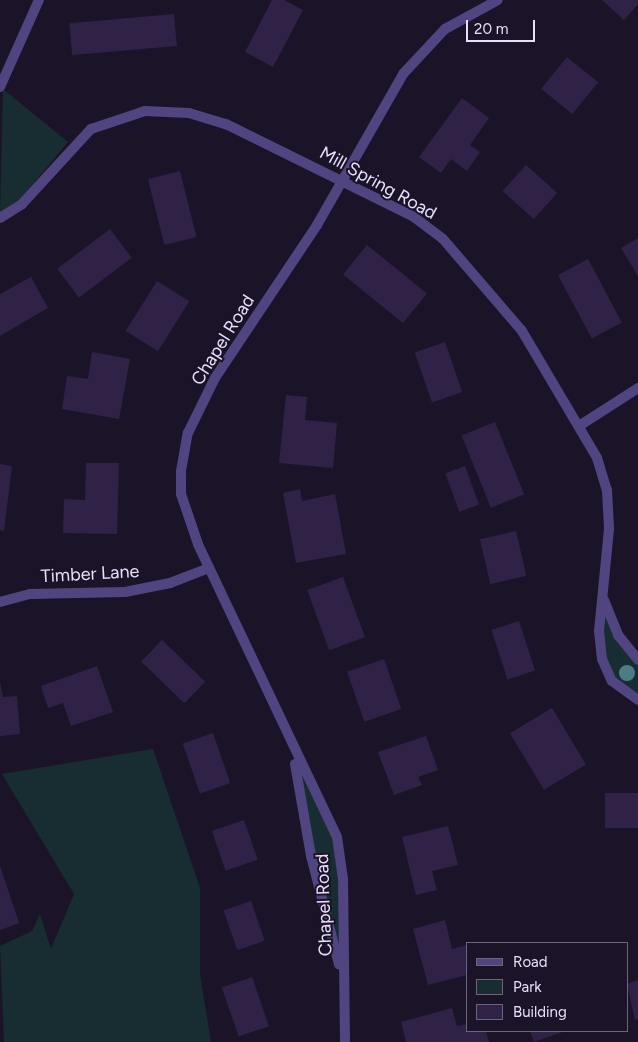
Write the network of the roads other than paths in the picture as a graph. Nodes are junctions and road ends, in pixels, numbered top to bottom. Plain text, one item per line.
1 (39, 0) edge
2 (498, 0) edge
3 (0, 87) edge
4 (342, 179) junction
5 (0, 218) edge
6 (638, 388) edge
7 (579, 426) junction
8 (209, 568) junction
9 (602, 592) junction
10 (0, 602) edge
11 (638, 660) edge
12 (638, 700) edge
13 (294, 755) junction
14 (342, 975) junction
15 (345, 1042) edge

1 - 3 street
2 - 4 street, Chapel Road
4 - 5 street, Mill Spring Road
4 - 7 street, Mill Spring Road
4 - 8 street, Chapel Road
6 - 7 street
7 - 9 street, Mill Spring Road
8 - 10 street, Timber Lane
8 - 13 street, Chapel Road
9 - 11 street, Mill Spring Road
9 - 12 street, Mill Spring Road
13 - 14 street, Chapel Road
13 - 14 street, Chapel Road
14 - 15 street, Chapel Road

